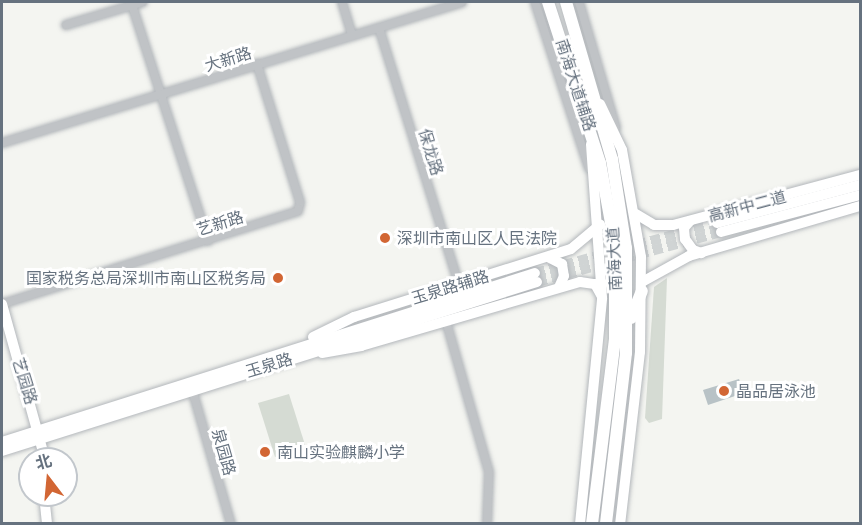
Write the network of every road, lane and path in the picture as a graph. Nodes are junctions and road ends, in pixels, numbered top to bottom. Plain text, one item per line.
1 (143, 2) edge
2 (342, 2) edge
3 (462, 2) edge
4 (535, 2) edge
5 (548, 2) edge
6 (566, 2) edge
7 (579, 2) edge
8 (132, 5) junction
9 (66, 25) dead end
10 (379, 27) junction
11 (352, 35) junction
12 (257, 64) junction
13 (594, 93) junction
14 (158, 95) junction
15 (590, 128) junction
16 (2, 143) edge
17 (622, 150) junction
18 (861, 175) edge
19 (592, 177) junction
20 (861, 185) edge
21 (861, 195) edge
22 (861, 206) edge
23 (636, 214) junction
24 (690, 221) junction
25 (600, 225) junction
26 (208, 241) junction
27 (701, 253) junction
28 (548, 257) junction
29 (536, 278) tunnel mouth
30 (459, 285) junction
31 (642, 286) junction
32 (559, 287) junction
33 (602, 298) junction
34 (2, 304) edge
35 (446, 321) junction
36 (2, 325) edge
37 (628, 325) junction
38 (299, 351) junction
39 (192, 389) junction
40 (36, 434) junction
41 (2, 442) edge
42 (38, 447) edge
43 (41, 447) edge
44 (2, 451) edge
45 (45, 507) edge
46 (52, 507) edge
47 (47, 524) edge
48 (54, 524) edge
49 (231, 524) edge
50 (487, 524) edge
51 (580, 524) edge
52 (592, 524) edge
53 (606, 524) edge
54 (620, 524) edge

1 - 8 street
2 - 11 street
3 - 10 street, 大新路
4 - 19 street, 南海大道辅路
5 - 15 main road, 南海大道
6 - 13 main road, 南海大道
7 - 17 street, 南海大道辅路
8 - 9 street
8 - 14 street
10 - 11 street, 大新路
10 - 30 street, 保龙路
11 - 12 street, 大新路
12 - 14 street, 大新路
12 - 26 street, 艺新路
13 - 17 street
13 - 37 main road, 南海大道
14 - 16 street, 大新路
14 - 26 street
15 - 19 street
15 - 52 main road, 南海大道
17 - 23 street
18 - 24 street, 高新中二道
19 - 25 street
20 - 21 street
22 - 27 street, 高新中二道
23 - 24 street, 高新中二道
23 - 31 street
24 - 27 street
25 - 28 street, 玉泉路辅路
25 - 33 street
26 - 34 street, 艺新路
27 - 31 street, 高新中二道
28 - 30 street, 玉泉路辅路
28 - 32 street
29 - 38 street, 玉泉路
30 - 38 street, 玉泉路辅路
31 - 37 main road
31 - 54 street
32 - 33 street, 玉泉路辅路
32 - 35 street, 玉泉路辅路
33 - 51 street
34 - 40 street, 艺园路
35 - 38 street, 玉泉路辅路
35 - 50 street
36 - 40 street, 艺园路
37 - 53 main road, 南海大道
38 - 39 street, 玉泉路
38 - 40 street, 玉泉路
39 - 40 street, 玉泉路
39 - 49 street, 泉园路
40 - 41 street, 玉泉路
40 - 42 street, 艺园路
40 - 43 street, 艺园路
40 - 44 street, 玉泉路
45 - 47 street
46 - 48 street

